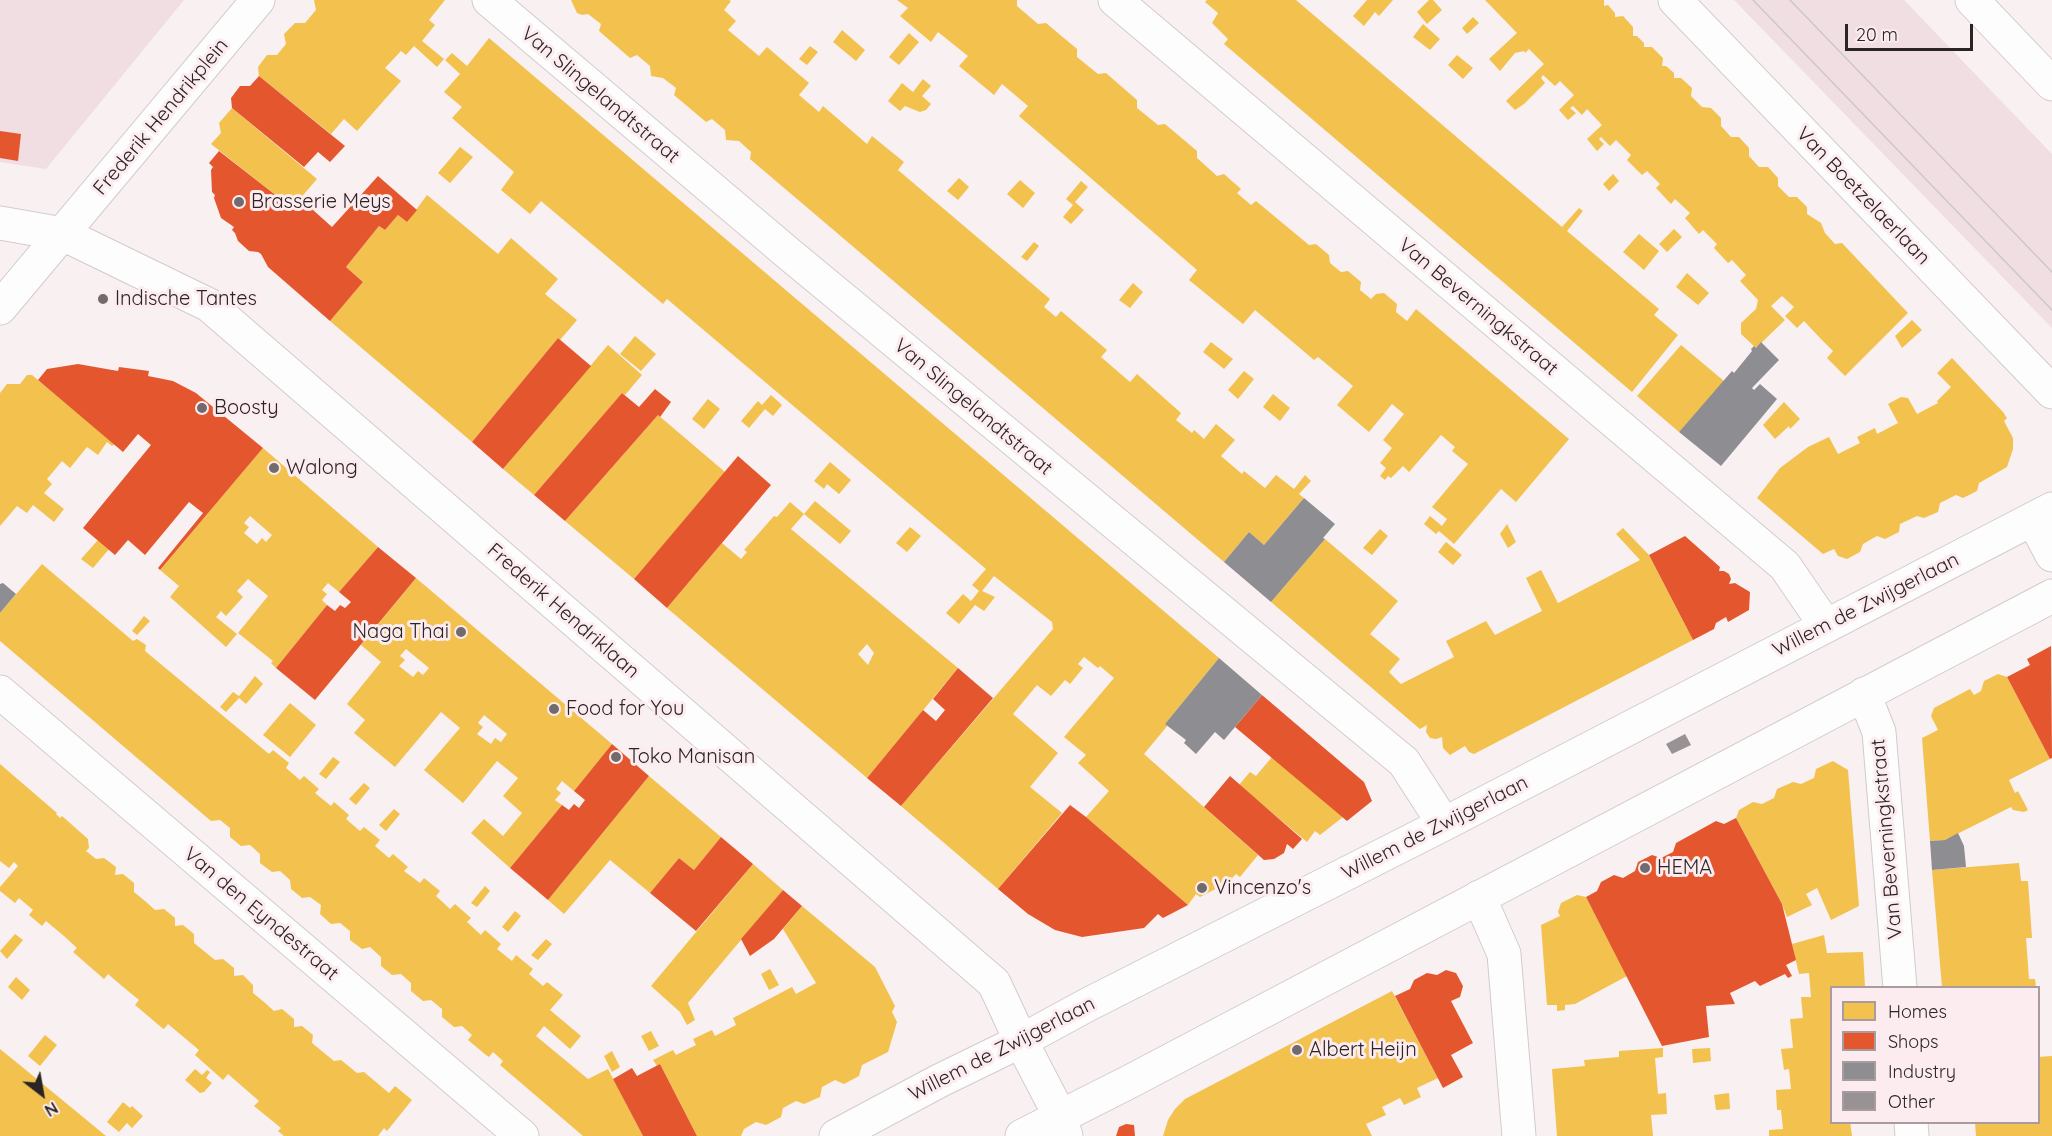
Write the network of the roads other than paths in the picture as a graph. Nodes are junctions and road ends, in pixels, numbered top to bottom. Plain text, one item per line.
1 (258, 0) edge
2 (489, 0) edge
3 (1115, 0) edge
4 (1675, 0) edge
5 (1972, 0) edge
6 (2052, 84) edge
7 (0, 223) edge
8 (63, 234) junction
9 (0, 308) edge
10 (2052, 393) edge
11 (2043, 514) edge
12 (2052, 555) edge
13 (2052, 596) edge
14 (1826, 626) junction
15 (0, 692) edge
16 (1864, 693) junction
17 (1444, 824) junction
18 (1479, 897) junction
19 (1900, 986) edge
20 (1021, 1041) junction
21 (1063, 1126) edge
22 (522, 1136) edge
23 (836, 1136) edge
24 (1022, 1136) edge
25 (1519, 1136) edge

1 - 8 street, Frederik Hendrikplein
2 - 17 street, Van Slingelandtstraat
3 - 14 street, Van Beverningkstraat
4 - 10 street, Van Boetzelaerlaan
5 - 6 street
7 - 8 street
8 - 9 street, Frederik Hendrikplein
8 - 20 street, Frederik Hendriklaan
11 - 12 street, Willem de Zwijgerlaan
11 - 14 street, Willem de Zwijgerlaan
13 - 16 street
14 - 17 street, Willem de Zwijgerlaan
15 - 22 street, Van den Eyndestraat
16 - 18 street
16 - 19 street, Van Beverningkstraat
17 - 20 street, Willem de Zwijgerlaan
18 - 21 street
18 - 25 street
20 - 21 street, Frederik Hendriklaan
20 - 23 street, Willem de Zwijgerlaan
21 - 24 street

